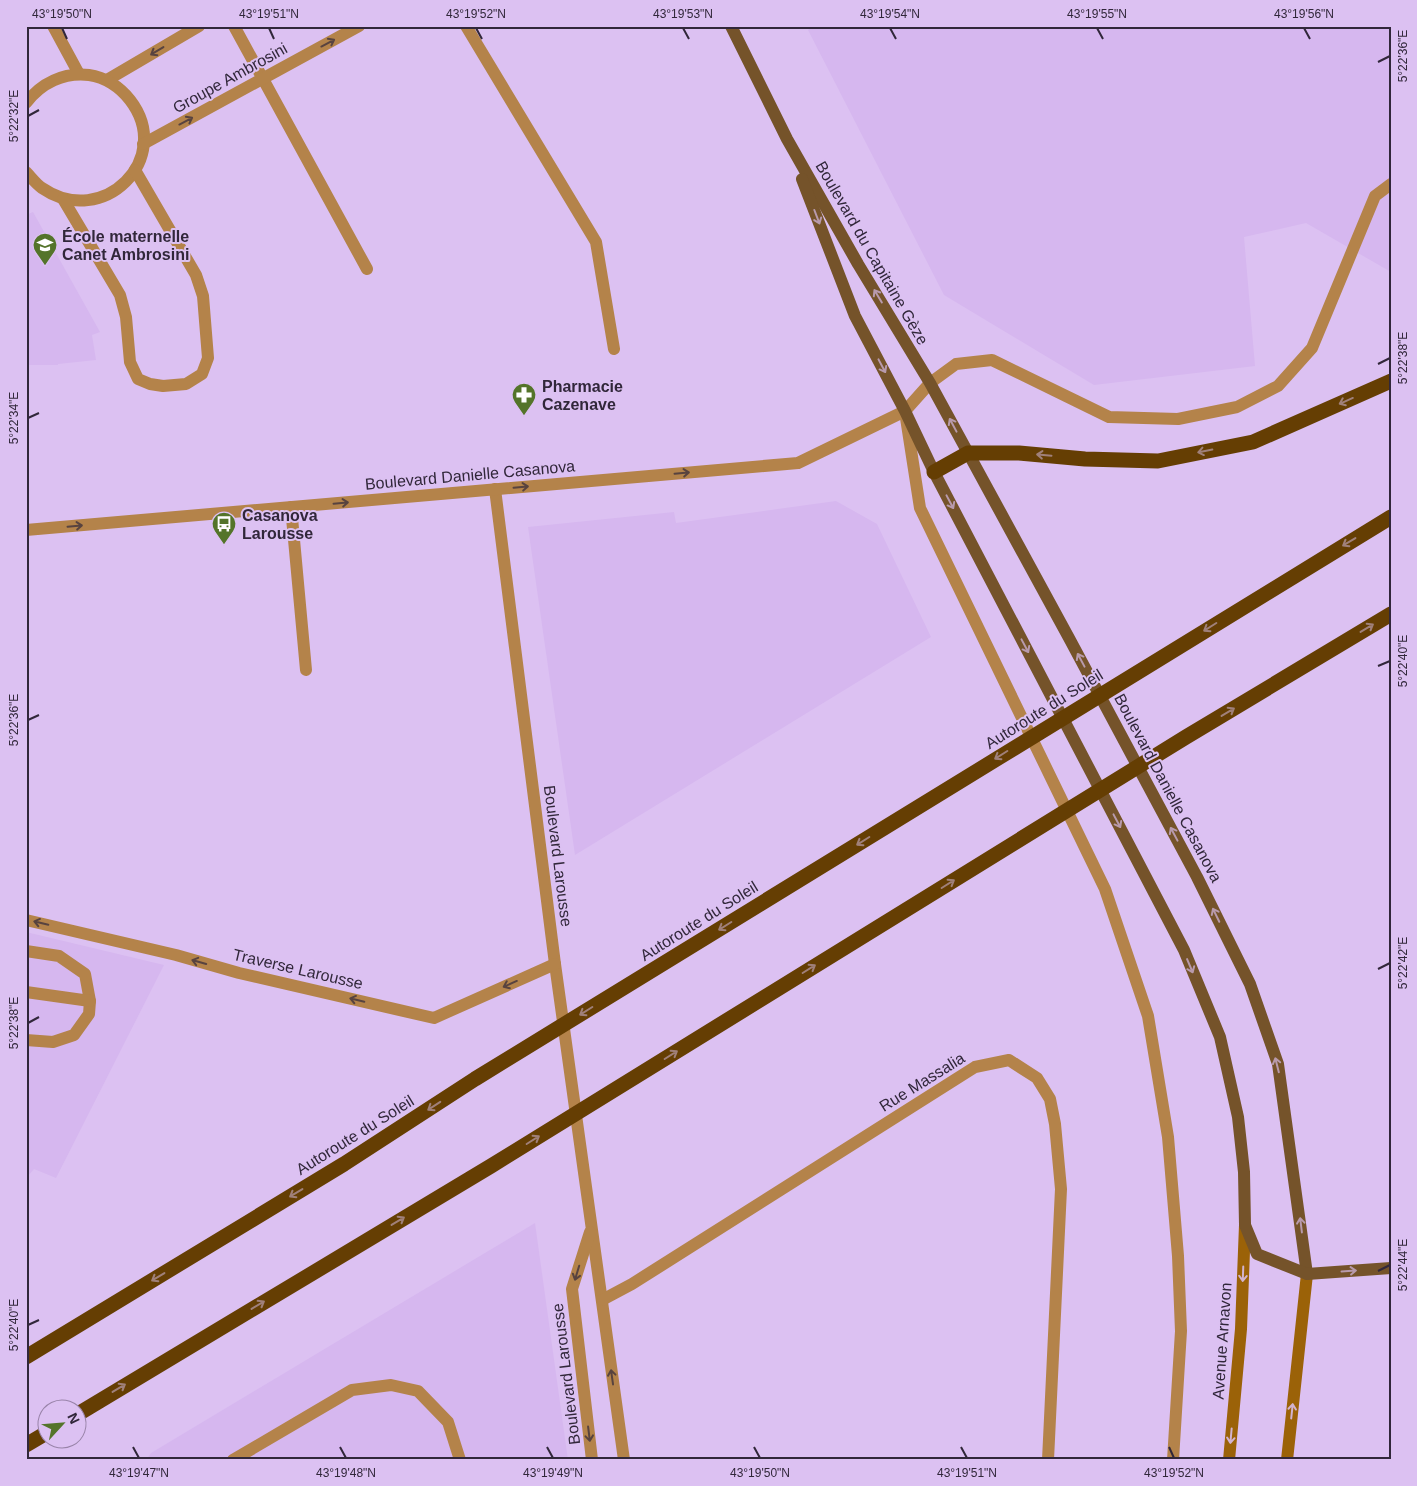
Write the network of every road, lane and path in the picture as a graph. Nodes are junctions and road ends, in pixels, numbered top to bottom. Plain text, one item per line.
1 (53, 26) edge
2 (199, 26) edge
3 (234, 26) edge
4 (359, 26) edge
5 (466, 26) edge
6 (730, 26) edge
7 (79, 74) junction
8 (107, 80) junction
9 (263, 80) junction
10 (26, 103) edge
11 (787, 139) junction
12 (143, 144) junction
13 (135, 170) junction
14 (26, 172) edge
15 (1391, 184) edge
16 (63, 199) junction
17 (367, 269) dead end
18 (614, 349) dead end
19 (1391, 381) edge
20 (930, 383) junction
21 (905, 411) junction
22 (968, 453) junction
23 (934, 472) junction
24 (495, 489) junction
25 (291, 507) junction
26 (1391, 517) edge
27 (26, 530) edge
28 (1391, 614) edge
29 (306, 670) dead end
30 (26, 920) edge
31 (26, 951) edge
32 (555, 964) junction
33 (26, 992) edge
34 (90, 1000) junction
35 (26, 1040) edge
36 (1245, 1226) junction
37 (592, 1227) junction
38 (1391, 1268) edge
39 (1307, 1274) junction
40 (602, 1300) junction
41 (26, 1357) edge
42 (88, 1408) edge
43 (38, 1438) edge
44 (26, 1445) edge
45 (233, 1460) edge
46 (460, 1460) edge
47 (592, 1460) edge
48 (624, 1460) edge
49 (1048, 1460) edge
50 (1173, 1460) edge
51 (1229, 1460) edge
52 (1287, 1460) edge

1 - 7 street
2 -> 8 street
3 - 9 street
9 -> 4 street, Groupe Ambrosini
5 - 18 street
6 - 11 main road, Boulevard du Capitaine Gèze
7 - 8 street
7 - 10 street
8 - 12 street
12 -> 9 street, Groupe Ambrosini
9 - 17 street
20 -> 11 main road, Boulevard du Capitaine Gèze
11 -> 21 main road, Boulevard du Capitaine Gèze
12 - 13 street
13 - 16 street
13 - 16 street
14 - 16 street
15 - 20 street
19 -> 22 highway
20 - 21 street, Boulevard Danielle Casanova
22 -> 20 main road, Boulevard Danielle Casanova
21 - 23 main road
24 -> 21 street, Boulevard Danielle Casanova
21 - 50 street
22 - 23 highway
39 -> 22 main road, Boulevard Danielle Casanova
23 -> 36 main road
25 -> 24 street, Boulevard Danielle Casanova
24 - 32 street, Boulevard Larousse
27 -> 25 street, Boulevard Danielle Casanova
25 - 29 street
26 -> 41 highway, Autoroute du Soleil
42 -> 28 highway
32 -> 30 street, Traverse Larousse
31 - 34 street
32 - 37 street, Boulevard Larousse
33 - 34 street
34 - 35 street
36 - 39 main road
36 -> 51 main road, Avenue Arnavon
37 - 40 street, Boulevard Larousse
37 -> 47 street, Boulevard Larousse
39 -> 38 main road
52 -> 39 main road
48 -> 40 street, Boulevard Larousse
40 - 49 street, Rue Massalia
43 - 44 highway
45 - 46 street

